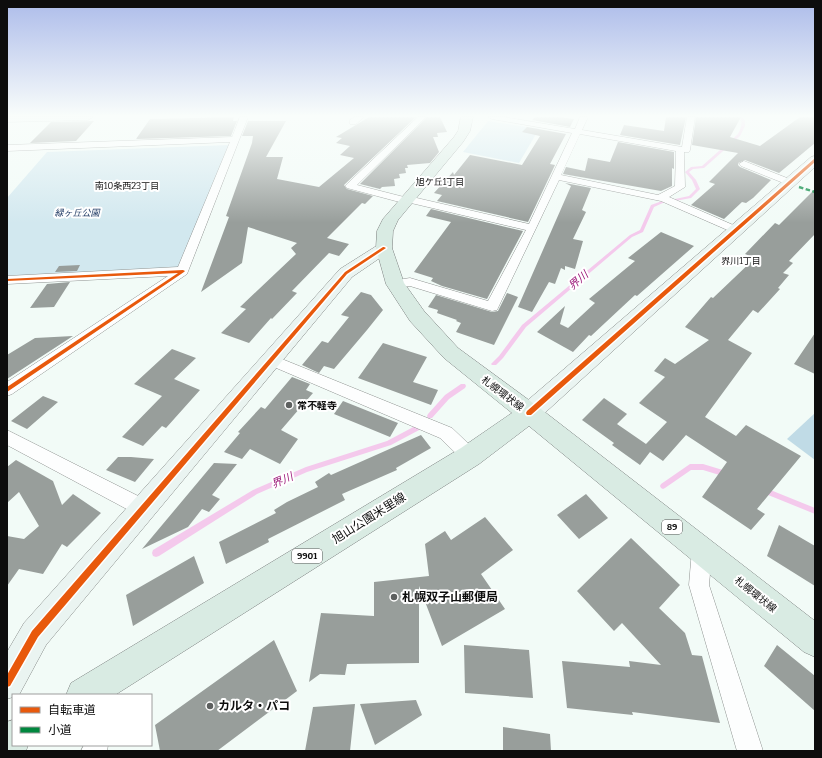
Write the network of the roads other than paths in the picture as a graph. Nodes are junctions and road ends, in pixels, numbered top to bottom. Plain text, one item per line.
1 (230, 152) edge
2 (385, 152) edge
3 (448, 152) edge
4 (568, 152) edge
5 (680, 152) edge
6 (815, 160) edge
7 (744, 164) dead end
8 (556, 177) junction
9 (789, 182) junction
10 (660, 198) junction
11 (408, 200) junction
12 (532, 228) junction
13 (736, 230) junction
14 (384, 248) junction
15 (183, 271) junction
16 (7, 280) edge
17 (395, 284) junction
18 (272, 360) junction
19 (7, 390) edge
20 (528, 412) junction
21 (7, 437) edge
22 (470, 456) junction
23 (143, 508) junction
24 (702, 550) junction
25 (815, 641) edge
26 (7, 683) edge
27 (96, 691) edge
28 (750, 751) edge

1 - 15 street
2 - 11 street
3 - 11 main road, 札幌環状線 / 89
4 - 8 street
5 - 10 street
6 - 9 street
7 - 9 street
8 - 10 street
8 - 12 street
9 - 13 street
10 - 13 street
11 - 12 street
11 - 14 main road, 札幌環状線 / 89
12 - 17 street
13 - 20 street
14 - 17 main road, 札幌環状線 / 89
14 - 18 street
15 - 16 street
15 - 19 street
17 - 20 main road, 札幌環状線 / 89
18 - 22 street
18 - 23 street
20 - 22 main road, 旭山公園米里線 / 9901
20 - 24 main road, 札幌環状線 / 89
21 - 23 street
22 - 27 main road, 旭山公園米里線 / 9901
23 - 26 street
24 - 25 main road, 札幌環状線 / 89
24 - 28 street

